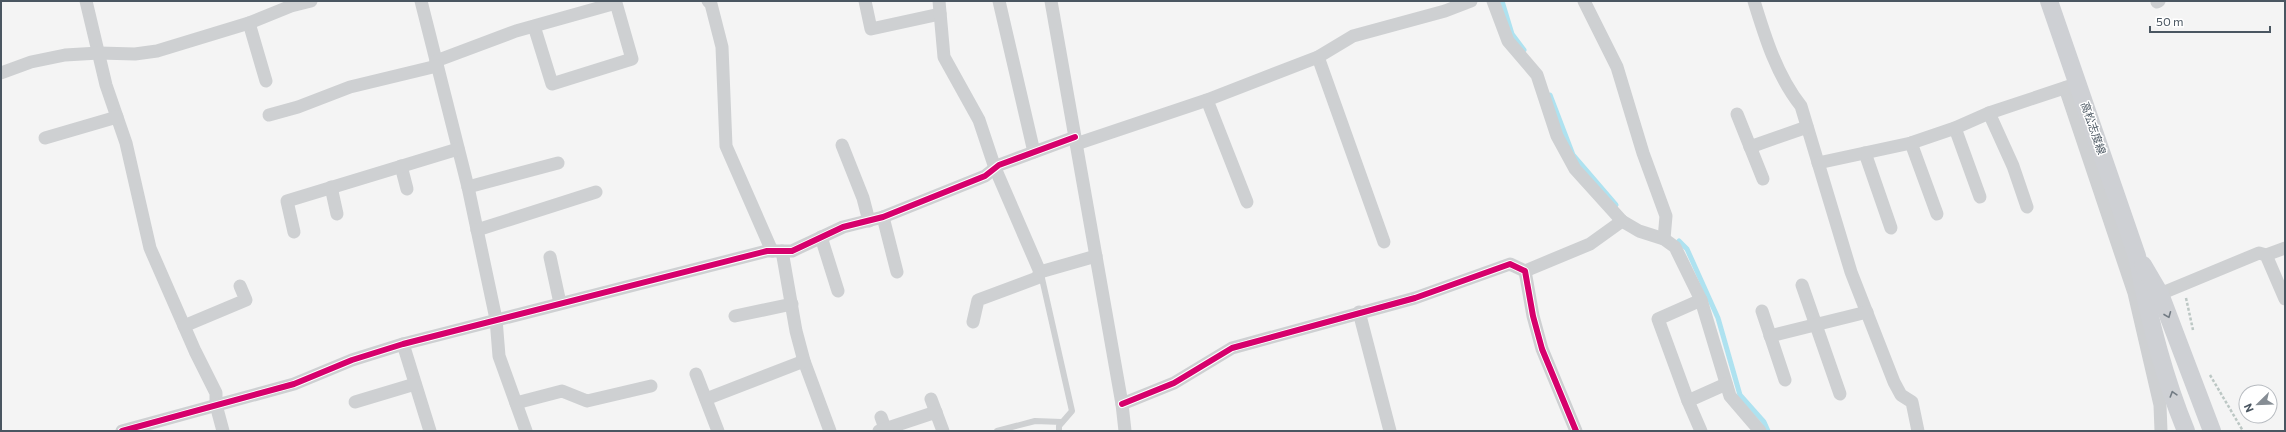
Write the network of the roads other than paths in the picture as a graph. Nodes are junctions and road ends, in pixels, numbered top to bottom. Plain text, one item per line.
1 (86, 1) edge
2 (311, 1) edge
3 (421, 1) edge
4 (708, 1) edge
5 (866, 1) edge
6 (999, 1) edge
7 (1051, 1) edge
8 (1471, 1) edge
9 (1494, 1) edge
10 (1584, 1) edge
11 (1754, 1) edge
12 (2049, 1) edge
13 (939, 7) edge
14 (249, 23) junction
15 (534, 26) junction
16 (99, 53) junction
17 (1318, 57) junction
18 (436, 64) junction
19 (1, 73) edge
20 (266, 81) dead end
21 (2072, 86) junction
22 (1207, 100) junction
23 (1989, 113) junction
24 (1737, 114) dead end
25 (269, 115) dead end
26 (117, 117) junction
27 (1807, 127) junction
28 (1955, 128) junction
29 (45, 138) dead end
30 (1076, 140) junction
31 (1911, 143) junction
32 (842, 145) dead end
33 (1750, 147) junction
34 (458, 149) junction
35 (1034, 152) junction
36 (1864, 153) junction
37 (558, 163) dead end
38 (1818, 164) junction
39 (401, 166) junction
40 (995, 168) junction
41 (1763, 179) dead end
42 (468, 187) junction
43 (330, 188) junction
44 (407, 189) dead end
45 (596, 192) dead end
46 (1980, 196) dead end
47 (1247, 202) dead end
48 (2027, 207) dead end
49 (337, 214) dead end
50 (1937, 214) dead end
51 (883, 217) junction
52 (869, 221) junction
53 (1622, 221) junction
54 (1891, 228) dead end
55 (477, 230) junction
56 (294, 232) dead end
57 (821, 237) junction
58 (1664, 239) junction
59 (1384, 242) dead end
60 (2285, 248) edge
61 (777, 251) junction
62 (2266, 255) junction
63 (1096, 256) junction
64 (2137, 256) junction
65 (550, 257) dead end
66 (1525, 271) junction
67 (897, 272) dead end
68 (1040, 272) junction
69 (1802, 285) dead end
70 (240, 286) dead end
71 (838, 291) dead end
72 (2160, 294) junction
73 (2285, 299) edge
74 (1701, 300) junction
75 (560, 303) junction
76 (792, 304) junction
77 (1762, 311) dead end
78 (1359, 312) junction
79 (1867, 312) junction
80 (735, 316) dead end
81 (496, 319) junction
82 (973, 322) dead end
83 (1817, 324) junction
84 (184, 326) junction
85 (1770, 336) junction
86 (403, 344) junction
87 (804, 360) junction
88 (696, 374) dead end
89 (1784, 380) dead end
90 (415, 384) junction
91 (1726, 384) junction
92 (651, 386) dead end
93 (1840, 394) dead end
94 (706, 399) junction
95 (931, 399) dead end
96 (1688, 401) junction
97 (355, 402) dead end
98 (516, 403) junction
99 (1122, 404) junction
100 (216, 405) junction
101 (936, 412) junction
102 (1062, 422) junction
103 (883, 427) edge
104 (122, 431) edge
105 (223, 431) edge
106 (430, 431) edge
107 (526, 431) edge
108 (718, 431) edge
109 (830, 431) edge
110 (943, 431) edge
111 (997, 431) edge
112 (1059, 431) edge
113 (1125, 431) edge
114 (1390, 431) edge
115 (1576, 431) edge
116 (1701, 431) edge
117 (1760, 431) edge
118 (1918, 431) edge
119 (2161, 431) edge
120 (2186, 431) edge
121 (2212, 431) edge

1 - 16 street
2 - 14 street
3 - 18 street
4 - 61 street
5 - 13 street
6 - 35 street
7 - 30 street
8 - 17 street
9 - 53 street
10 - 58 street
11 - 27 street
12 - 21 main road, 高松志度線
13 - 40 street
14 - 16 street
14 - 20 street
15 - 15 street
15 - 18 street
16 - 19 street
16 - 26 street
17 - 22 street
17 - 59 street
18 - 25 street
18 - 34 street
21 - 23 street
21 - 64 main road, 高松志度線
21 - 119 street
22 - 30 street
22 - 47 street
23 - 28 street
23 - 48 street
24 - 33 street
26 - 29 street
26 - 84 street
27 - 33 street
27 - 38 street
28 - 31 street
28 - 46 street
30 - 35 street
30 - 63 street
31 - 36 street
31 - 50 street
32 - 52 street
33 - 41 street
34 - 39 street
34 - 42 street
35 - 40 street
36 - 38 street
36 - 54 street
37 - 42 street
38 - 79 street
39 - 43 street
39 - 44 street
40 - 51 street
40 - 68 street
42 - 55 street
43 - 49 street
43 - 56 street
45 - 55 street
51 - 52 street
51 - 67 street
52 - 57 street
53 - 58 street
53 - 66 street
55 - 81 street
57 - 61 street
57 - 71 street
58 - 74 street
60 - 62 street
61 - 75 street
61 - 76 street
62 - 72 street
62 - 73 street
63 - 68 street
63 - 99 street
64 - 72 main road, 高松志度線
120 -> 64 main road, 高松志度線
65 - 75 street
66 - 78 street
66 - 115 street
68 - 82 street
68 - 102 lane
69 - 83 street
70 - 84 street
72 -> 121 main road, 高松志度線
74 - 91 street
74 - 96 street
75 - 81 street
76 - 80 street
76 - 87 street
77 - 85 street
78 - 99 street
78 - 114 street
79 - 83 street
79 - 118 street
81 - 86 street
81 - 98 street
83 - 85 street
83 - 93 street
84 - 100 street
85 - 89 street
86 - 90 street
86 - 100 street
87 - 94 street
87 - 109 street
88 - 94 street
90 - 97 street
90 - 106 street
91 - 96 street
91 - 117 street
92 - 98 street
94 - 108 street
95 - 101 street
96 - 116 street
98 - 107 street
99 - 113 street
100 - 104 street
100 - 105 street
101 - 103 street
101 - 110 street
102 - 111 lane
102 - 112 lane

